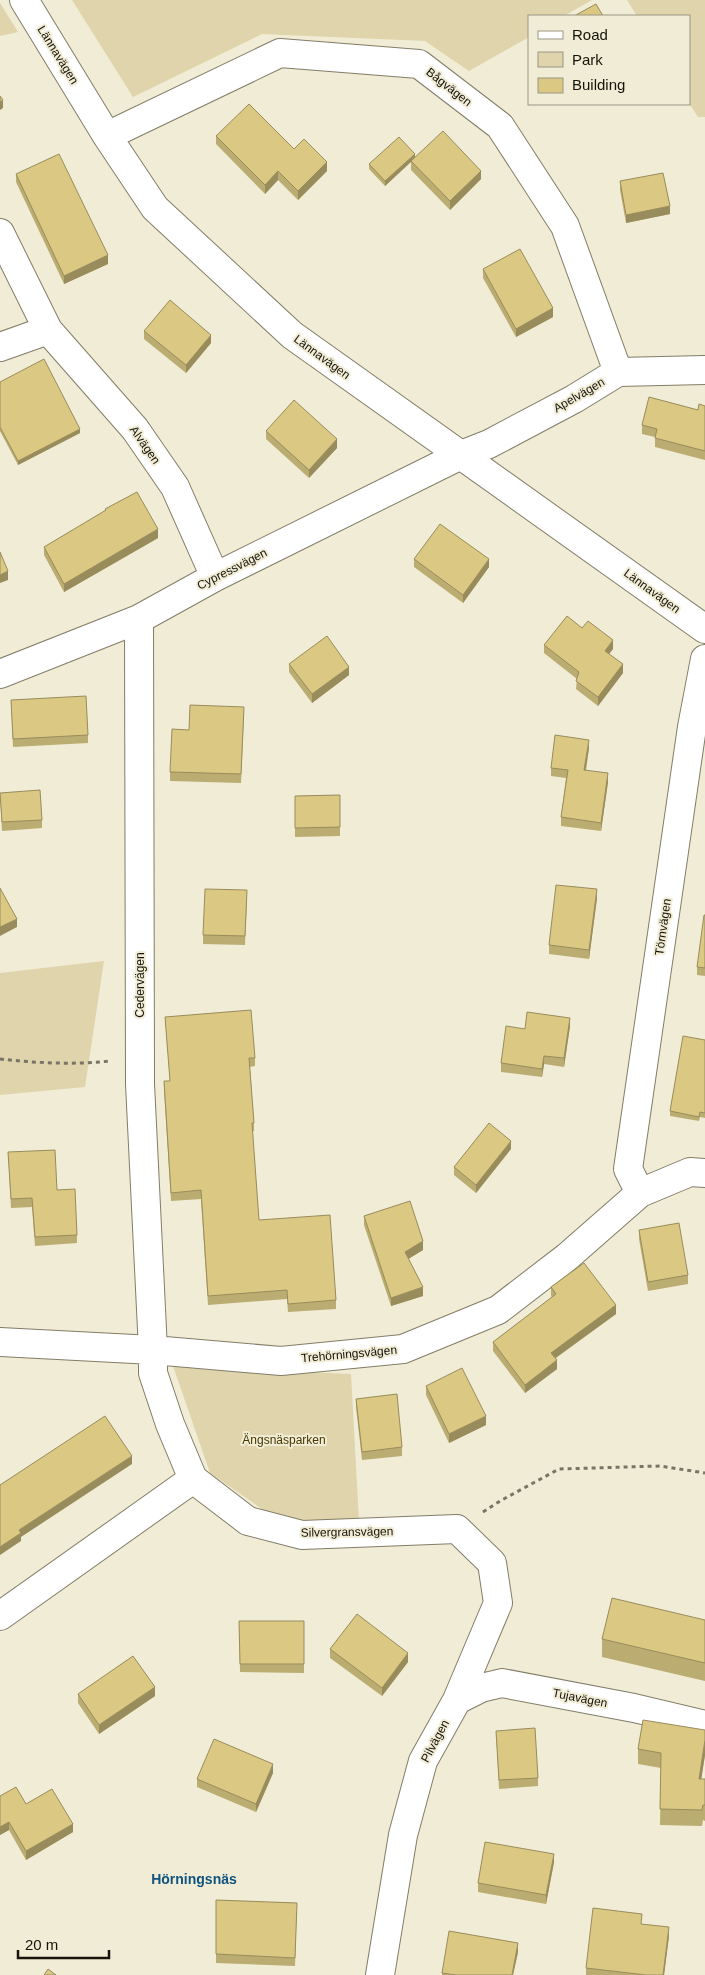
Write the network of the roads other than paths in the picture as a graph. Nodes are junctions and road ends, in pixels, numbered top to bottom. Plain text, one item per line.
1 (24, 0) edge
2 (107, 136) junction
3 (0, 233) edge
4 (48, 330) junction
5 (0, 347) edge
6 (705, 370) edge
7 (618, 372) junction
8 (461, 455) junction
9 (215, 577) junction
10 (139, 619) junction
11 (705, 629) edge
12 (705, 659) edge
13 (0, 674) edge
14 (705, 1173) edge
15 (640, 1193) junction
16 (0, 1342) edge
17 (153, 1350) junction
18 (193, 1479) junction
19 (457, 1529) joint
20 (0, 1616) edge
21 (457, 1700) junction
22 (705, 1725) edge
23 (380, 1975) edge

1 - 2 street, Lännavägen
2 - 7 street, Bågvägen
2 - 8 street, Lännavägen
3 - 4 street, Alvägen
4 - 5 street
4 - 9 street, Alvägen
6 - 7 street, Apelvägen
7 - 8 street, Apelvägen
8 - 9 street, Cypressvägen
8 - 11 street, Lännavägen
9 - 10 street, Cypressvägen
10 - 13 street, Cypressvägen
10 - 17 street, Cedervägen
12 - 15 street, Törnvägen
14 - 15 street, Trehörningsvägen
15 - 17 street, Trehörningsvägen
16 - 17 street, Trehörningsvägen
17 - 18 street, Silvergransvägen
18 - 19 street, Silvergransvägen
18 - 20 street
19 - 21 street, Pilvägen
21 - 22 street, Tujavägen
21 - 23 street, Pilvägen

